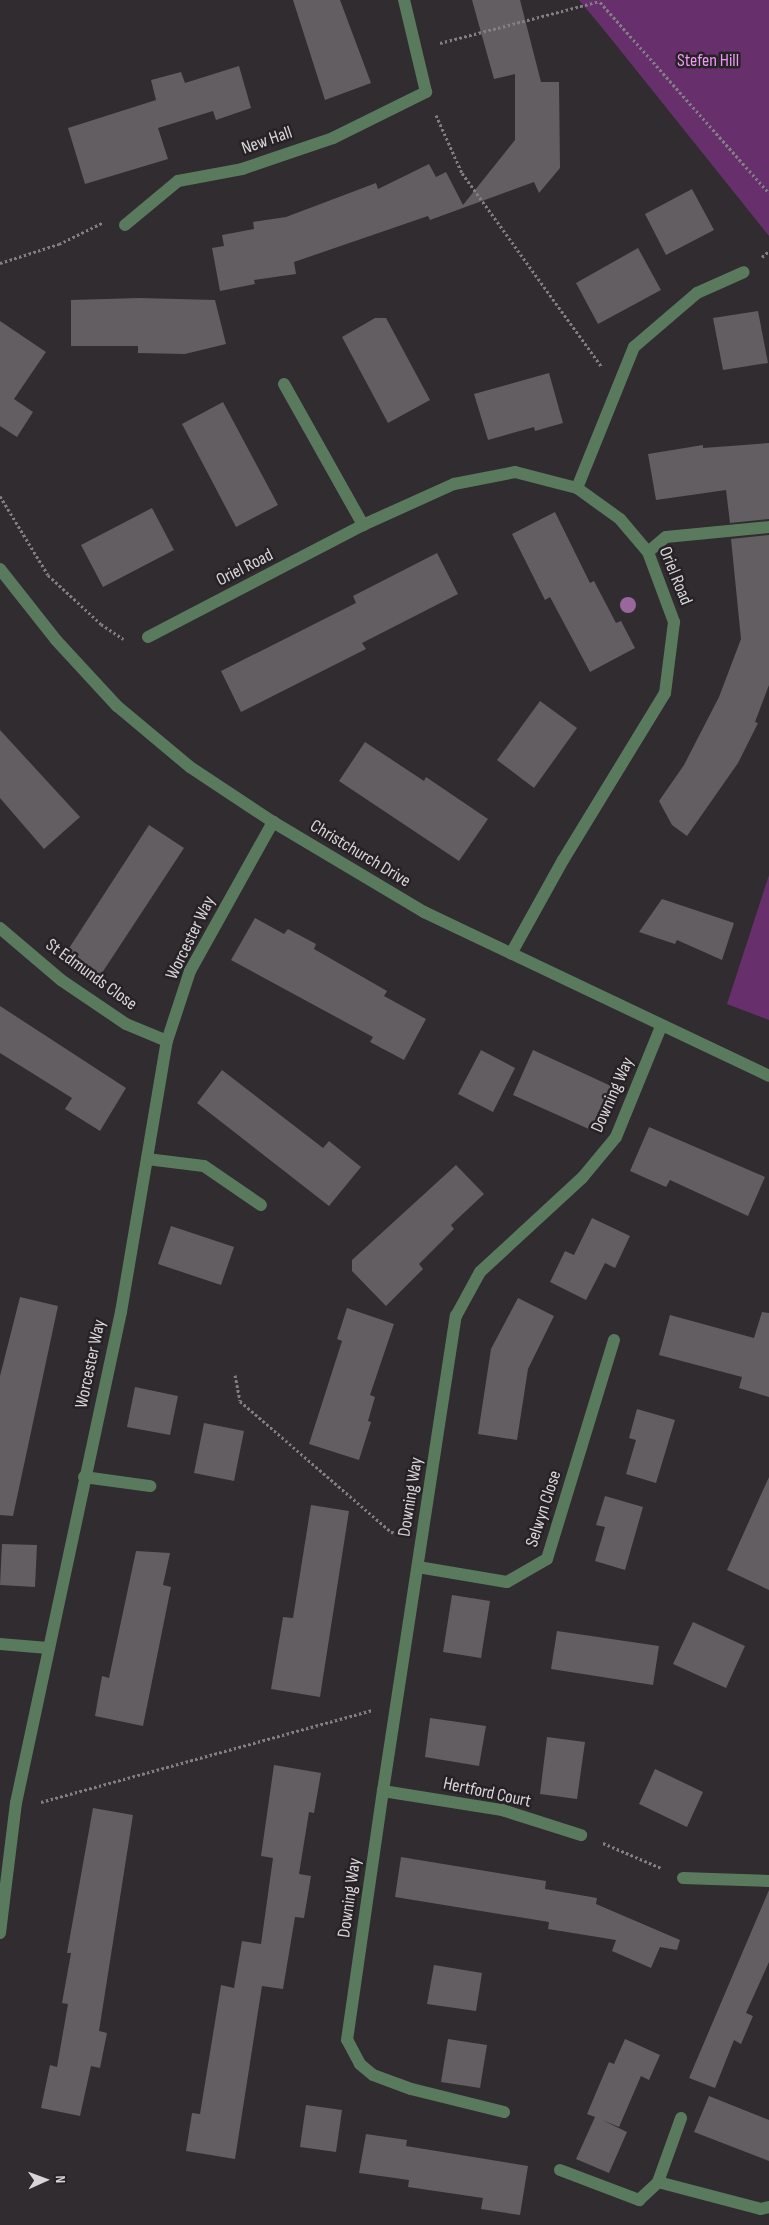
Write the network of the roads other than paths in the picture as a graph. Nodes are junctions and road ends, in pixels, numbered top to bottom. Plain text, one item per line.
1 (404, 0) edge
2 (125, 225) road end
3 (744, 272) dead end
4 (284, 384) dead end
5 (577, 488) junction
6 (363, 525) junction
7 (769, 527) edge
8 (648, 552) junction
9 (0, 569) edge
10 (148, 637) road end
11 (274, 822) junction
12 (0, 928) edge
13 (511, 954) junction
14 (661, 1027) junction
15 (167, 1041) junction
16 (769, 1076) edge
17 (147, 1159) junction
18 (261, 1205) dead end
19 (614, 1340) dead end
20 (84, 1477) junction
21 (150, 1486) dead end
22 (418, 1567) junction
23 (0, 1644) edge
24 (48, 1648) junction
25 (383, 1791) junction
26 (581, 1835) road end
27 (683, 1878) road end
28 (769, 1881) edge
29 (0, 1933) edge
30 (504, 2112) dead end
31 (682, 2118) dead end
32 (560, 2170) dead end
33 (658, 2182) junction
34 (769, 2208) edge

1 - 2 street, New Hall
3 - 5 street
4 - 6 street
5 - 6 street, Oriel Road
5 - 8 street, Oriel Road
6 - 10 street, Oriel Road
7 - 8 street
8 - 13 street, Oriel Road
9 - 11 street, Christchurch Drive
11 - 13 street, Christchurch Drive
11 - 15 street, Worcester Way
12 - 15 street, St Edmunds Close
13 - 14 street, Christchurch Drive
14 - 16 street, Christchurch Drive
14 - 22 street, Downing Way
15 - 17 street, Worcester Way
17 - 18 street
17 - 20 street, Worcester Way
19 - 22 street, Selwyn Close
20 - 21 street
20 - 24 street, Worcester Way
22 - 25 street, Downing Way
23 - 24 street
24 - 29 street, Worcester Way
25 - 26 street, Hertford Court
25 - 30 street, Downing Way
27 - 28 street
31 - 33 street
32 - 33 street
33 - 34 street

